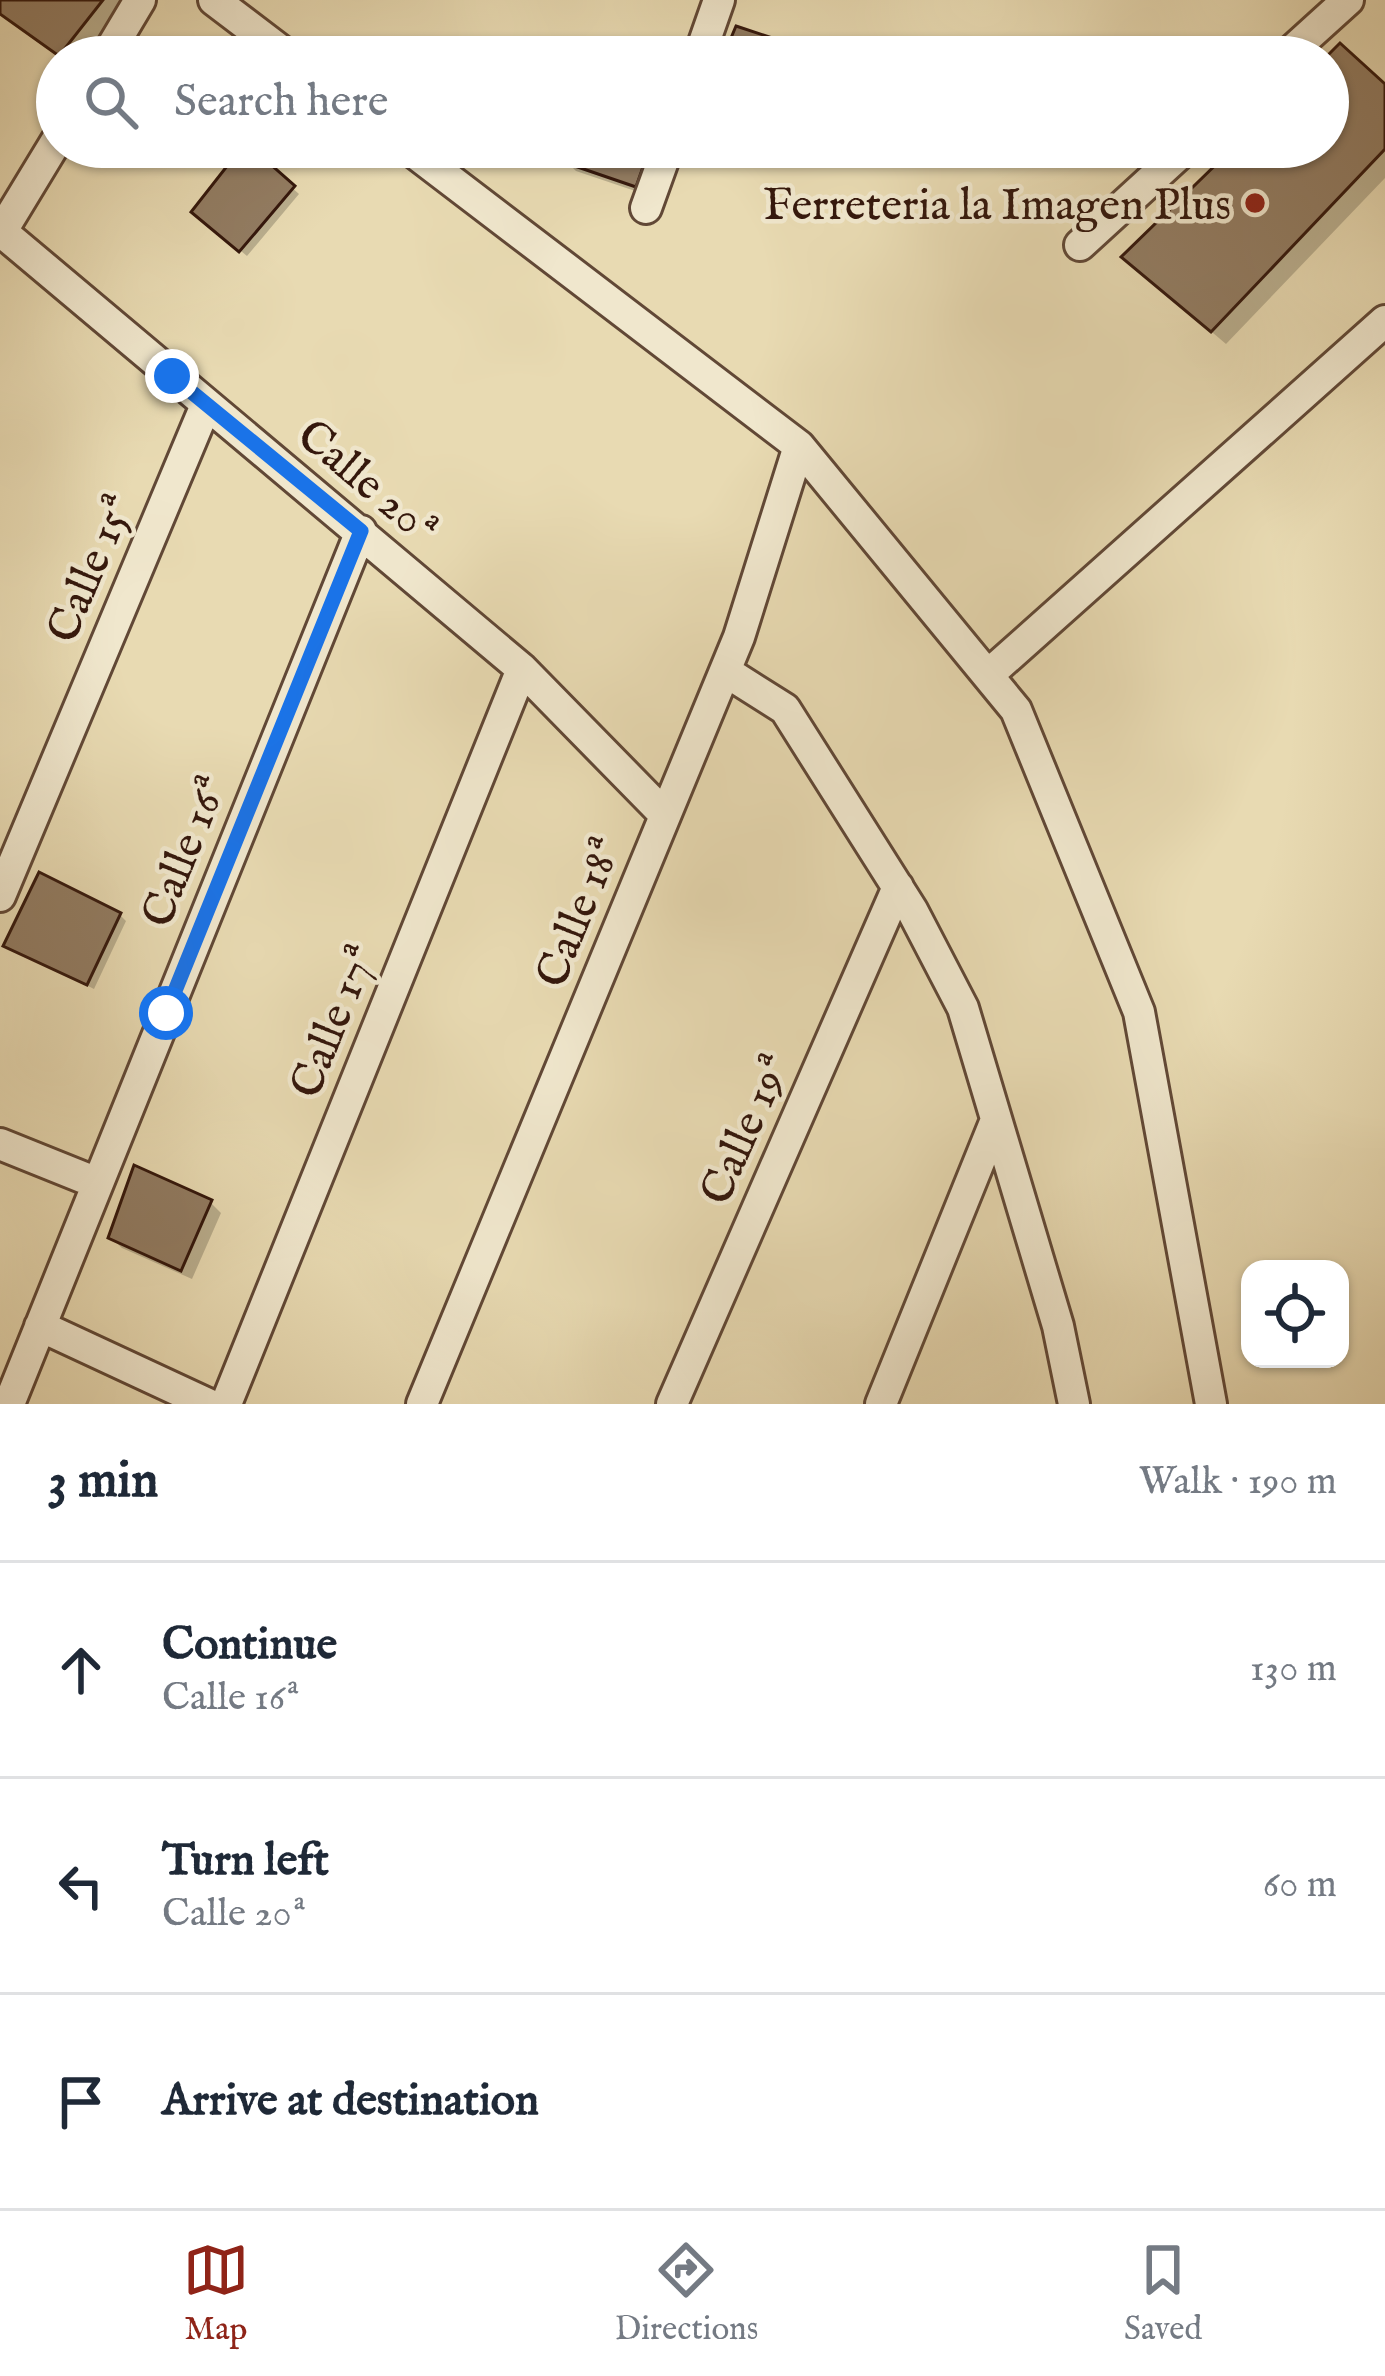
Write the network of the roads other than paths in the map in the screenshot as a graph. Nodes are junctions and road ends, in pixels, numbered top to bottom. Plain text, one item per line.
1 (140, 0) edge
2 (214, 0) edge
3 (719, 0) edge
4 (1348, 0) edge
5 (248, 13) edge
6 (119, 36) edge
7 (269, 36) edge
8 (706, 36) edge
9 (1308, 36) edge
10 (40, 168) edge
11 (435, 168) edge
12 (660, 168) edge
13 (1164, 168) edge
14 (646, 208) dead end
15 (1, 233) edge
16 (1080, 245) dead end
17 (1385, 320) edge
18 (206, 405) junction
19 (799, 446) junction
20 (361, 531) junction
21 (522, 669) junction
22 (724, 671) junction
23 (988, 676) junction
24 (665, 815) junction
25 (898, 887) junction
26 (0, 896) edge
27 (996, 1120) junction
28 (0, 1144) edge
29 (98, 1183) junction
30 (40, 1326) junction
31 (9, 1404) edge
32 (208, 1404) edge
33 (226, 1404) edge
34 (422, 1404) edge
35 (672, 1404) edge
36 (880, 1404) edge
37 (1074, 1404) edge
38 (1211, 1404) edge

1 - 6 street
2 - 5 street
3 - 8 street
4 - 9 street
5 - 7 street
10 - 15 street
11 - 19 street
12 - 14 street
13 - 16 street
15 - 18 street, Calle 20ª
17 - 23 street
18 - 20 street, Calle 20ª
18 - 26 street, Calle 15ª
19 - 22 street, Calle 18ª
19 - 23 street
20 - 21 street, Calle 20ª
20 - 29 street, Calle 16ª
21 - 24 street, Calle 20ª
21 - 33 street, Calle 17ª
22 - 24 street, Calle 18ª
22 - 25 street
23 - 38 street
24 - 34 street, Calle 18ª
25 - 27 street
25 - 35 street, Calle 19ª
27 - 36 street
27 - 37 street
28 - 29 street
29 - 30 street, Calle 16ª
30 - 31 street, Calle 16ª
30 - 32 street

